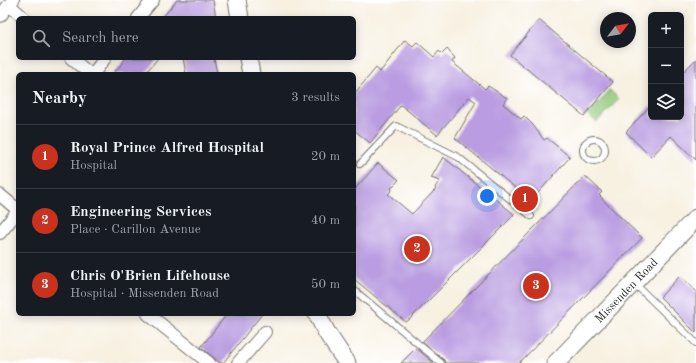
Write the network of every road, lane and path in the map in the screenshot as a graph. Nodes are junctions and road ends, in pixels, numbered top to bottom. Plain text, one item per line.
1 (153, 0) edge
2 (237, 0) edge
3 (11, 3) edge
4 (0, 16) edge
5 (22, 16) edge
6 (140, 16) edge
7 (240, 16) edge
8 (74, 60) edge
9 (103, 60) edge
10 (248, 60) edge
11 (89, 72) edge
12 (94, 72) edge
13 (251, 72) edge
14 (360, 164) dead end
15 (0, 195) edge
16 (16, 209) edge
17 (16, 213) edge
18 (531, 216) dead end
19 (696, 218) edge
20 (0, 233) edge
21 (634, 283) junction
22 (356, 292) edge
23 (150, 316) edge
24 (317, 316) edge
25 (265, 332) dead end
26 (696, 344) edge
27 (209, 363) edge
28 (238, 363) edge
29 (347, 363) edge
30 (441, 363) edge
31 (556, 363) edge

1 - 6 street
2 - 7 street
3 - 4 street
3 - 5 street
8 - 11 street
9 - 12 street
10 - 13 street
14 - 18 lane
15 - 16 street
17 - 20 street
19 - 21 street, Missenden Road
21 - 26 lane
21 - 31 street, Missenden Road
22 - 30 lane
23 - 27 street
24 - 29 street
25 - 28 street

